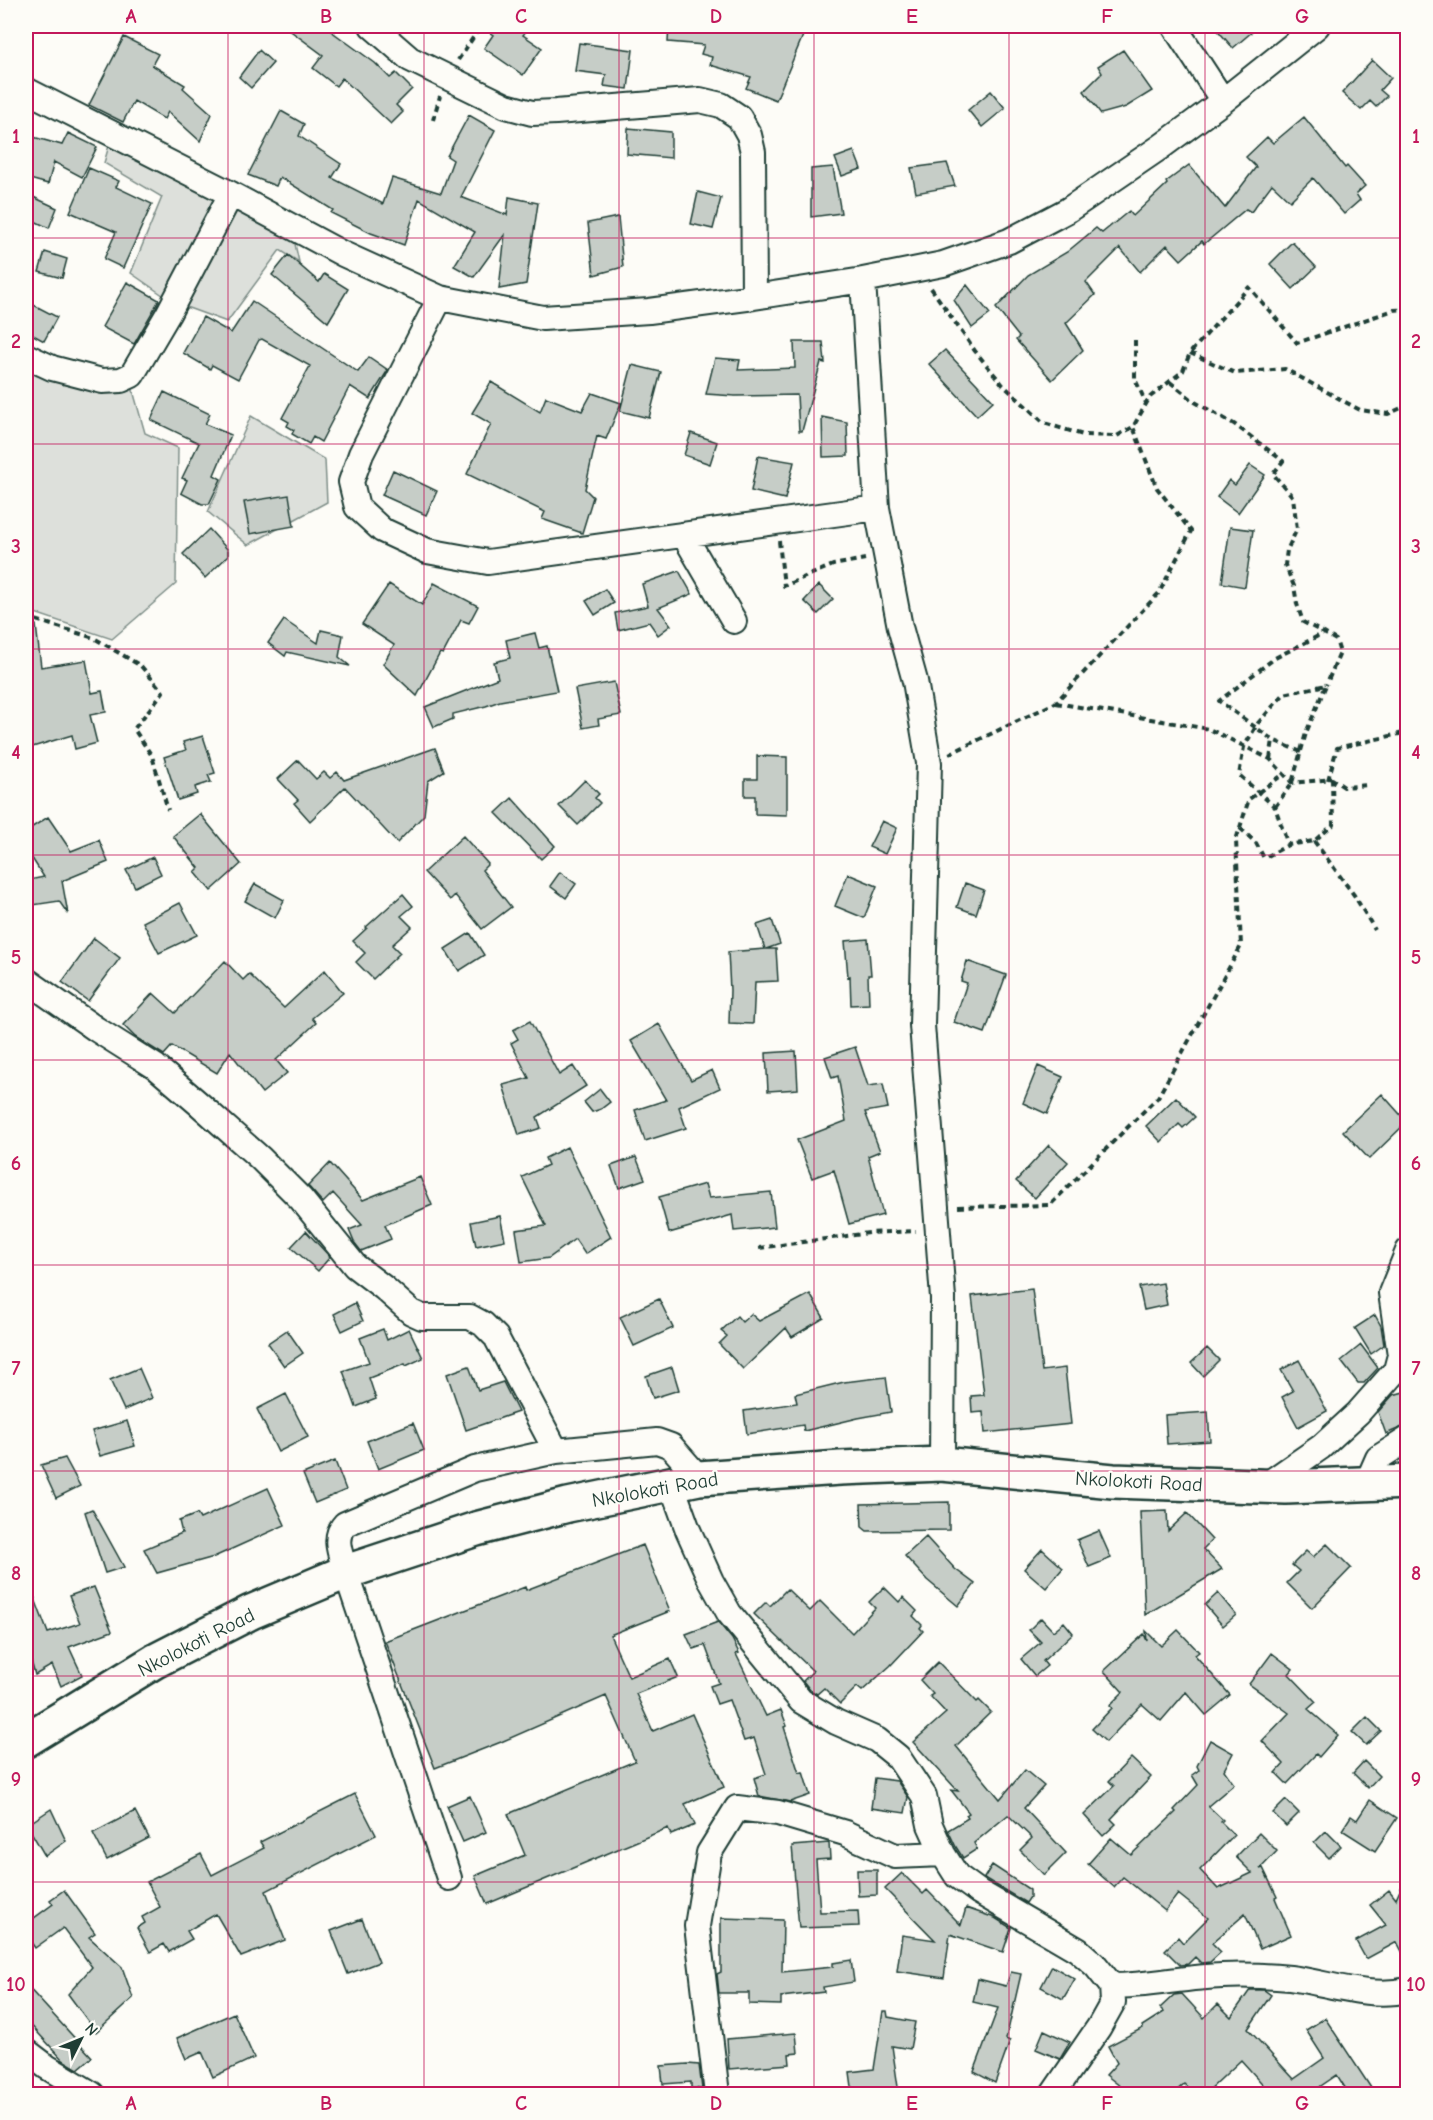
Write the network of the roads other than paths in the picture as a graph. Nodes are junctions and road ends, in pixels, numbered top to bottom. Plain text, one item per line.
1 (372, 26) edge
2 (1174, 26) edge
3 (1317, 26) edge
4 (26, 90) edge
5 (1224, 101) junction
6 (231, 194) junction
7 (862, 280) junction
8 (754, 297) junction
9 (440, 298) junction
10 (26, 356) edge
11 (877, 508) junction
12 (684, 535) junction
13 (734, 621) dead end
14 (26, 980) edge
15 (1407, 1251) edge
16 (1407, 1439) edge
17 (556, 1451) junction
18 (942, 1464) junction
19 (685, 1480) junction
20 (1407, 1482) edge
21 (1367, 1483) junction
22 (1263, 1487) junction
23 (346, 1572) junction
24 (26, 1740) edge
25 (943, 1854) junction
26 (449, 1878) dead end
27 (1112, 1986) junction
28 (1407, 1990) edge
29 (26, 2051) edge
30 (92, 2094) edge
31 (717, 2094) edge
32 (1053, 2094) edge

1 - 8 street
2 - 5 street
3 - 5 street
4 - 6 street
5 - 7 street
6 - 9 street
6 - 10 street
7 - 8 street
7 - 11 street
8 - 9 street
9 - 12 street
11 - 12 street
11 - 18 street
12 - 13 street
14 - 17 street
15 - 22 street
16 - 21 street
17 - 19 street
17 - 23 street
18 - 19 main road, Nkolokoti Road
18 - 22 main road, Nkolokoti Road
19 - 23 main road, Nkolokoti Road
19 - 25 street
20 - 21 main road, Nkolokoti Road
21 - 22 main road, Nkolokoti Road
23 - 24 main road, Nkolokoti Road
23 - 26 street
25 - 27 street
25 - 31 street
27 - 28 street
27 - 32 street
29 - 30 street

